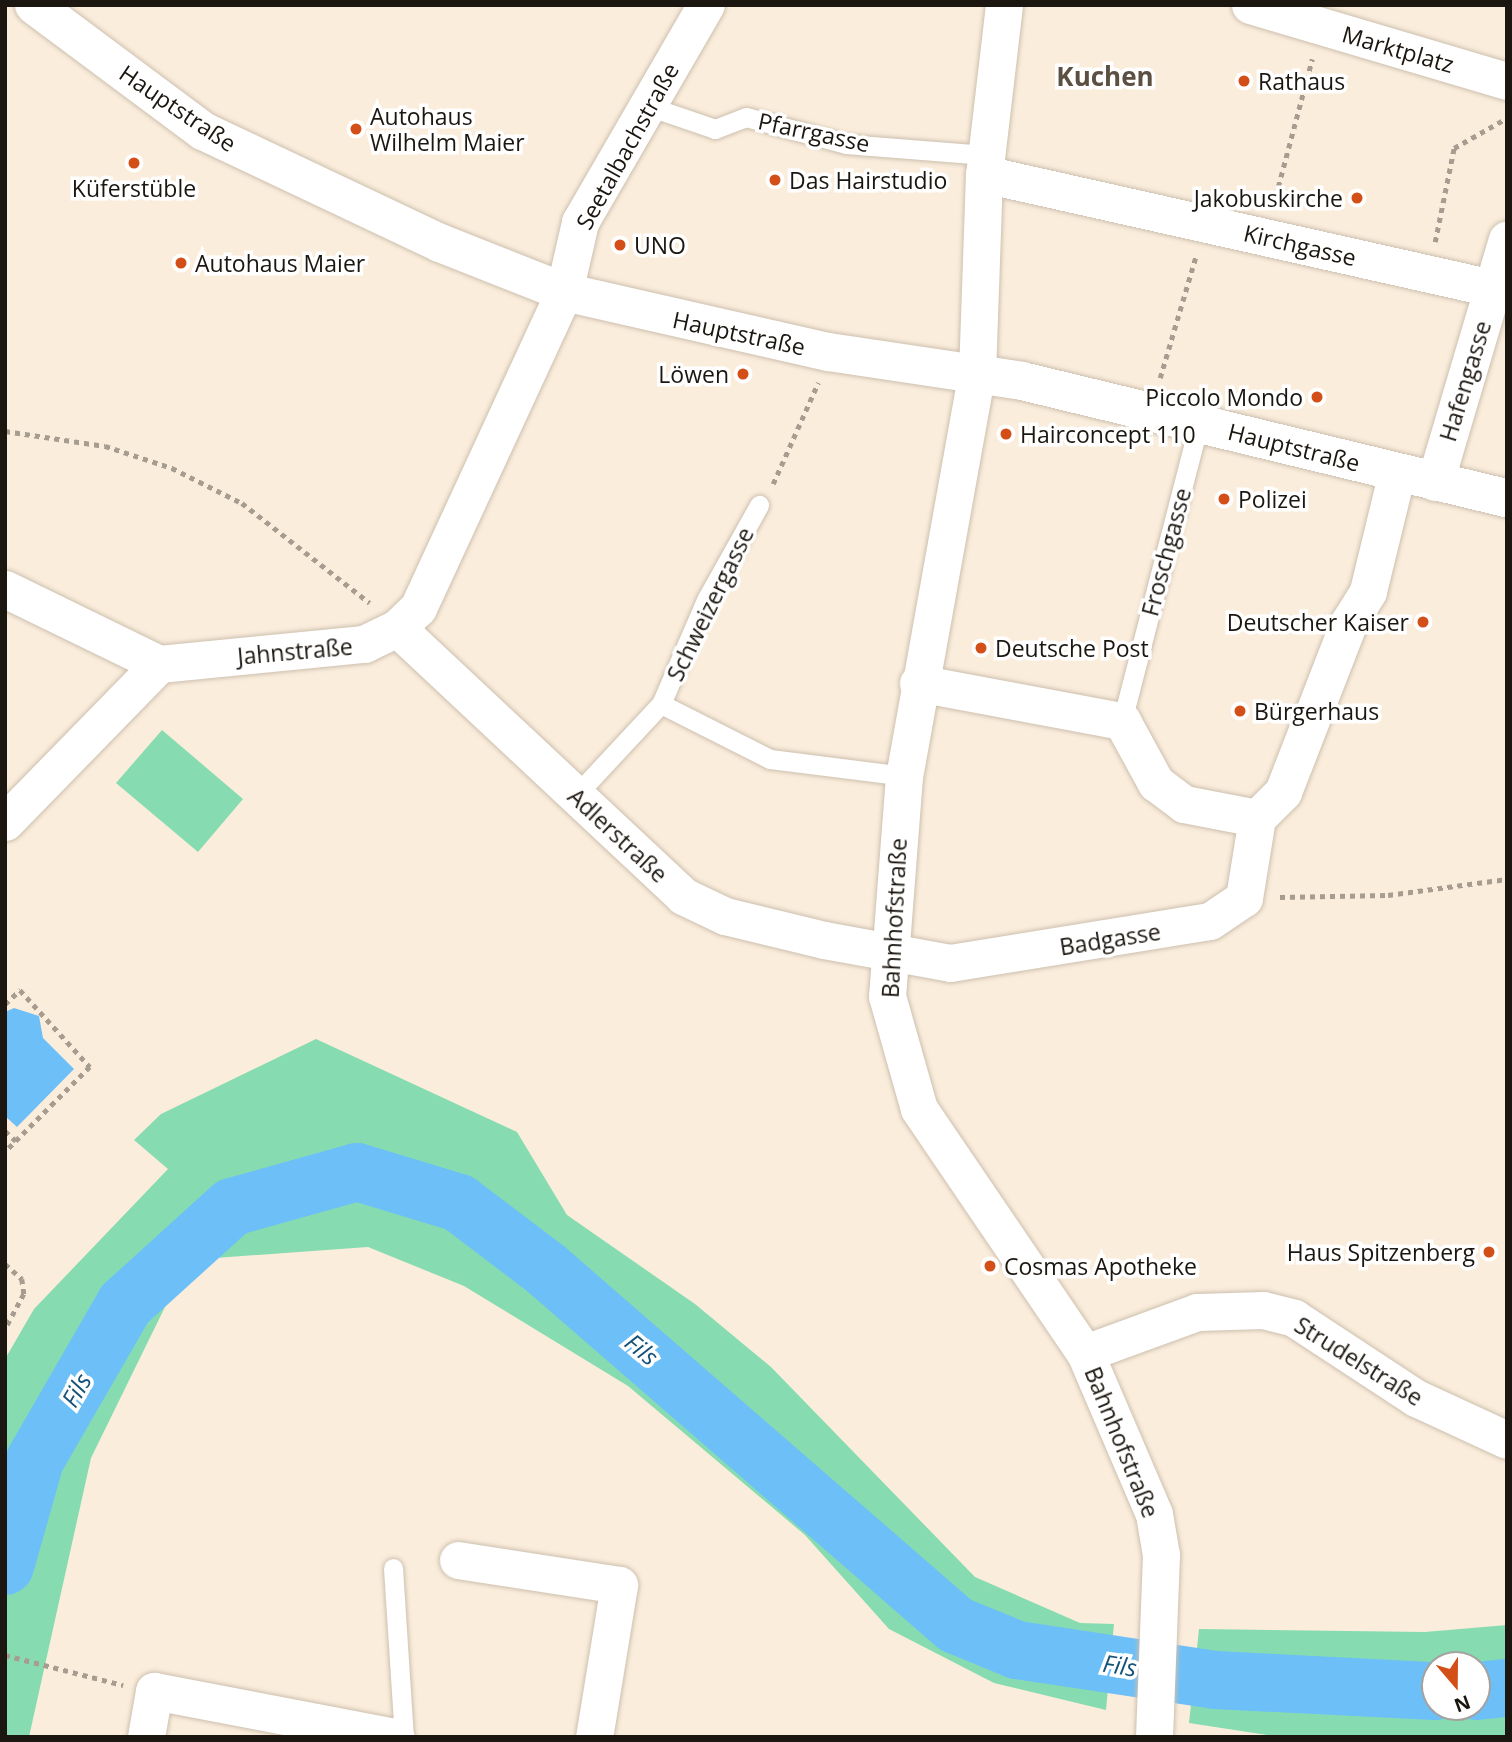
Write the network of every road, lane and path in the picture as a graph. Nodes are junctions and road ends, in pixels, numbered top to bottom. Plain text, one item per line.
1 (34, 5) edge
2 (706, 5) edge
3 (1004, 5) edge
4 (1250, 5) edge
5 (1320, 26) junction
6 (1507, 81) edge
7 (648, 106) junction
8 (1507, 118) edge
9 (985, 165) junction
10 (1205, 224) junction
11 (1265, 237) junction
12 (1507, 239) edge
13 (1434, 243) dead end
14 (1492, 289) junction
15 (564, 292) junction
16 (829, 352) junction
17 (977, 371) junction
18 (1150, 413) junction
19 (1199, 424) junction
20 (5, 431) edge
21 (1397, 472) junction
22 (1435, 482) junction
23 (1507, 498) edge
24 (759, 505) joint
25 (5, 589) edge
26 (397, 628) junction
27 (159, 664) junction
28 (918, 684) junction
29 (661, 704) junction
30 (1122, 721) junction
31 (904, 776) junction
32 (576, 795) junction
33 (1257, 818) junction
34 (5, 822) edge
35 (1507, 879) edge
36 (1244, 898) junction
37 (888, 954) junction
38 (5, 1004) edge
39 (5, 1131) edge
40 (16, 1141) junction
41 (5, 1152) edge
42 (5, 1264) edge
43 (5, 1329) edge
44 (1085, 1353) junction
45 (1507, 1440) edge
46 (458, 1560) dead end
47 (393, 1568) dead end
48 (5, 1655) edge
49 (154, 1691) junction
50 (146, 1737) edge
51 (396, 1737) edge
52 (404, 1737) edge
53 (594, 1737) edge
54 (1154, 1737) edge

1 - 15 main road, Hauptstraße
2 - 7 street, Seetalbachstraße
3 - 9 street
4 - 5 street, Marktplatz
5 - 6 street, Marktplatz
5 - 11 path
7 - 9 lane, Pfarrgasse
7 - 15 street, Seetalbachstraße
8 - 13 path
9 - 10 street, Kirchgasse
9 - 17 street
10 - 11 street, Kirchgasse
10 - 18 path
11 - 14 street, Kirchgasse
12 - 14 street, Hafengasse
14 - 22 street, Hafengasse
15 - 16 main road, Hauptstraße
15 - 26 street, Jahnstraße
16 - 17 main road, Hauptstraße
16 - 24 path
17 - 18 main road, Hauptstraße
17 - 28 street, Bahnhofstraße
18 - 19 main road, Hauptstraße
19 - 21 main road, Hauptstraße
19 - 30 lane, Froschgasse
20 - 26 path
21 - 22 main road, Hauptstraße
21 - 33 street
22 - 23 main road, Hauptstraße
24 - 29 lane, Schweizergasse
25 - 27 street
26 - 27 street, Jahnstraße
26 - 32 street, Adlerstraße
27 - 34 street
28 - 30 street
28 - 31 street, Bahnhofstraße
29 - 31 lane, Schweizergasse
29 - 32 lane, Schweizergasse
30 - 33 street
31 - 37 street, Bahnhofstraße
32 - 37 street, Adlerstraße
33 - 36 street
35 - 36 path
36 - 37 street, Badgasse
37 - 44 street, Bahnhofstraße
38 - 40 path
39 - 40 path
40 - 41 path
42 - 43 path
44 - 45 street, Strudelstraße
44 - 54 street, Bahnhofstraße
46 - 53 street
47 - 52 lane
48 - 49 path
49 - 50 street
49 - 51 street

